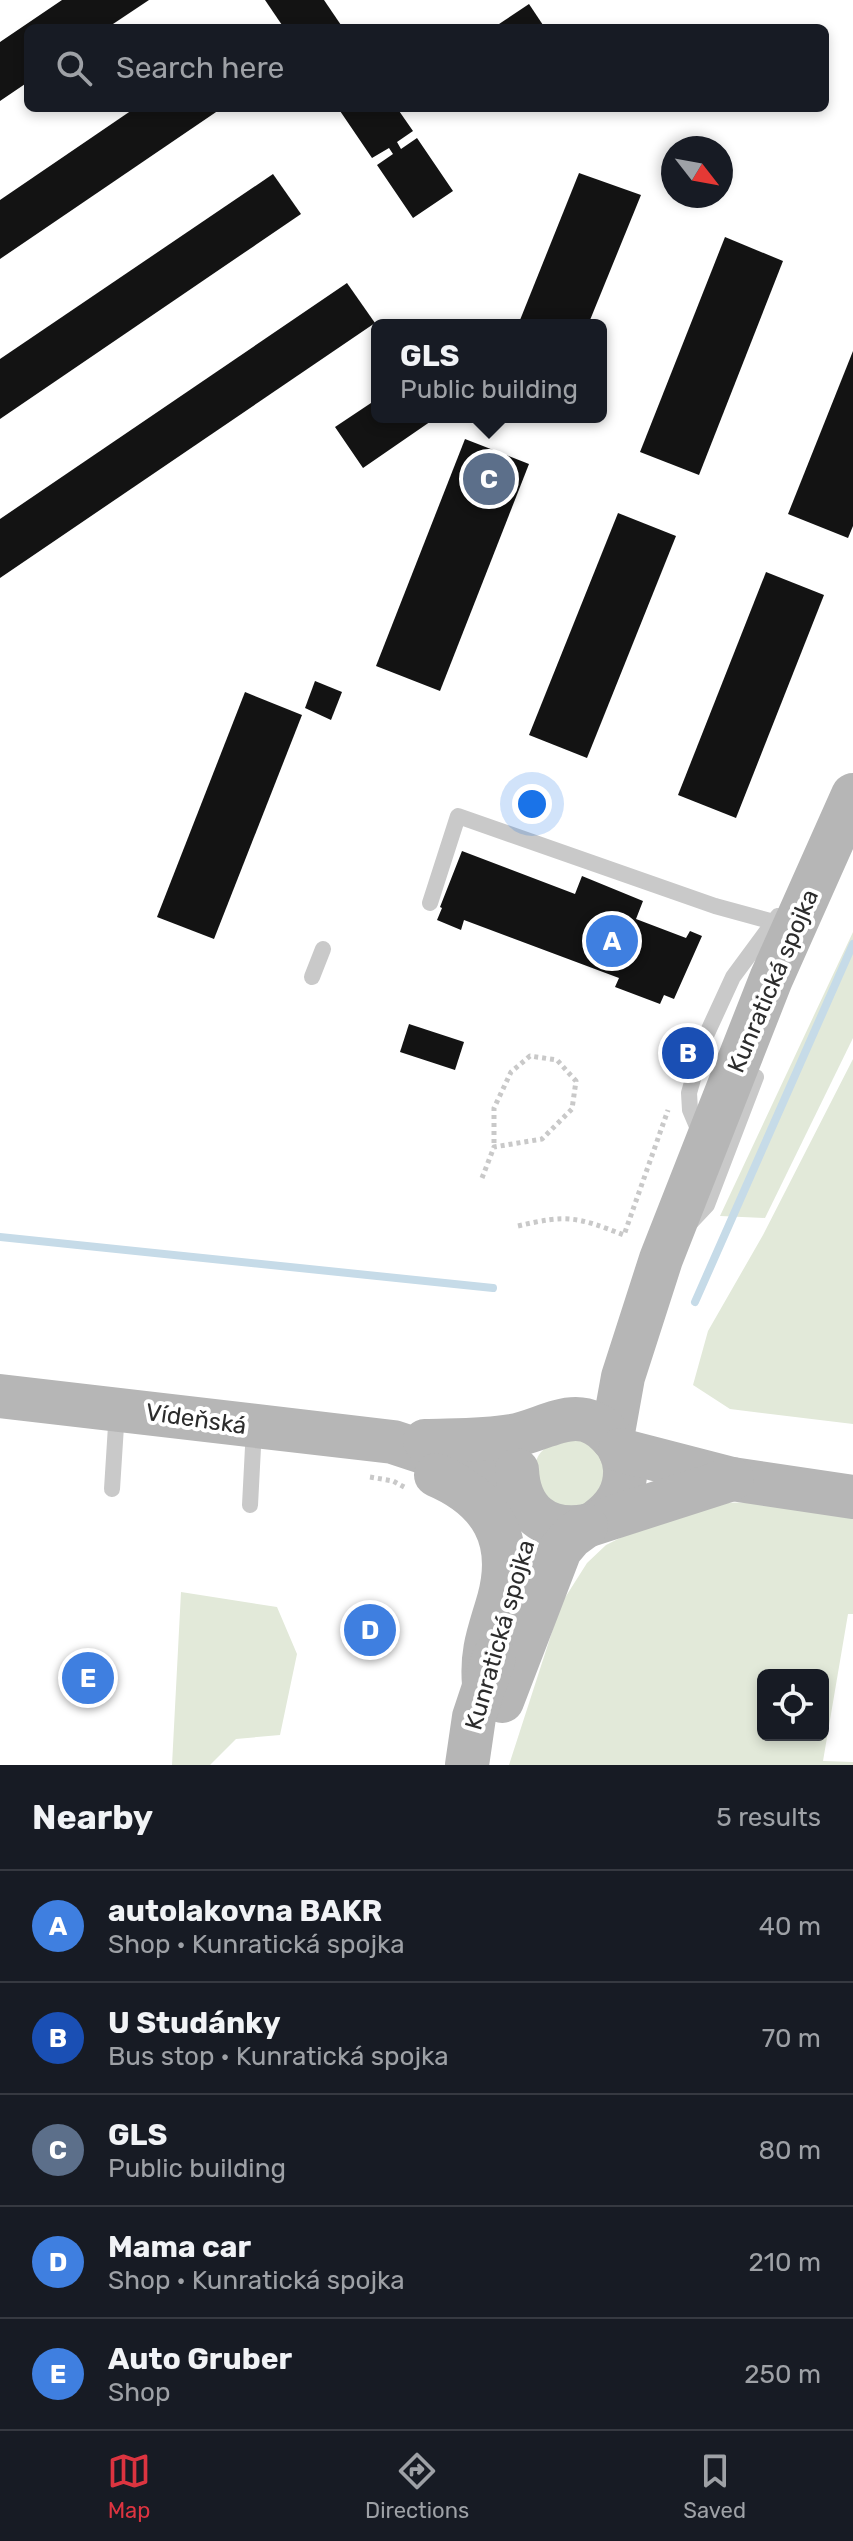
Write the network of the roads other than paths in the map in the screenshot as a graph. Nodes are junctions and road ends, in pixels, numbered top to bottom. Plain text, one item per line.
1 (853, 795) edge
2 (430, 903) dead end
3 (784, 925) junction
4 (323, 949) dead end
5 (312, 977) dead end
6 (763, 999) junction
7 (705, 1148) junction
8 (663, 1254) junction
9 (0, 1396) edge
10 (117, 1408) junction
11 (547, 1425) junction
12 (254, 1428) junction
13 (393, 1442) junction
14 (616, 1444) junction
15 (732, 1479) junction
16 (112, 1489) dead end
17 (853, 1497) edge
18 (524, 1502) junction
19 (250, 1505) dead end
20 (592, 1524) junction
21 (484, 1684) junction
22 (467, 1765) edge
23 (478, 1765) edge

1 - 3 main road, Kunratická spojka
2 - 3 lane
3 - 6 main road, Kunratická spojka
3 - 7 lane
4 - 5 lane
6 - 7 main road, Kunratická spojka
6 - 8 lane
7 - 8 main road, Kunratická spojka
8 - 11 main road, Kunratická spojka
8 - 14 main road, Kunratická spojka
9 - 10 main road, Vídeňská
10 - 12 main road, Vídeňská
10 - 16 lane
11 - 13 main road, Vídeňská
11 - 14 main road, Vídeňská
11 - 18 main road
12 - 13 main road, Vídeňská
12 - 19 lane
12 - 21 main road
13 - 18 main road, Vídeňská
14 - 15 main road, Vídeňská
14 - 20 main road
15 - 17 main road, Vídeňská
15 - 20 main road, Vídeňská
18 - 20 main road, Vídeňská
18 - 21 main road, Kunratická spojka
20 - 23 main road, Kunratická spojka
21 - 22 main road, Kunratická spojka

